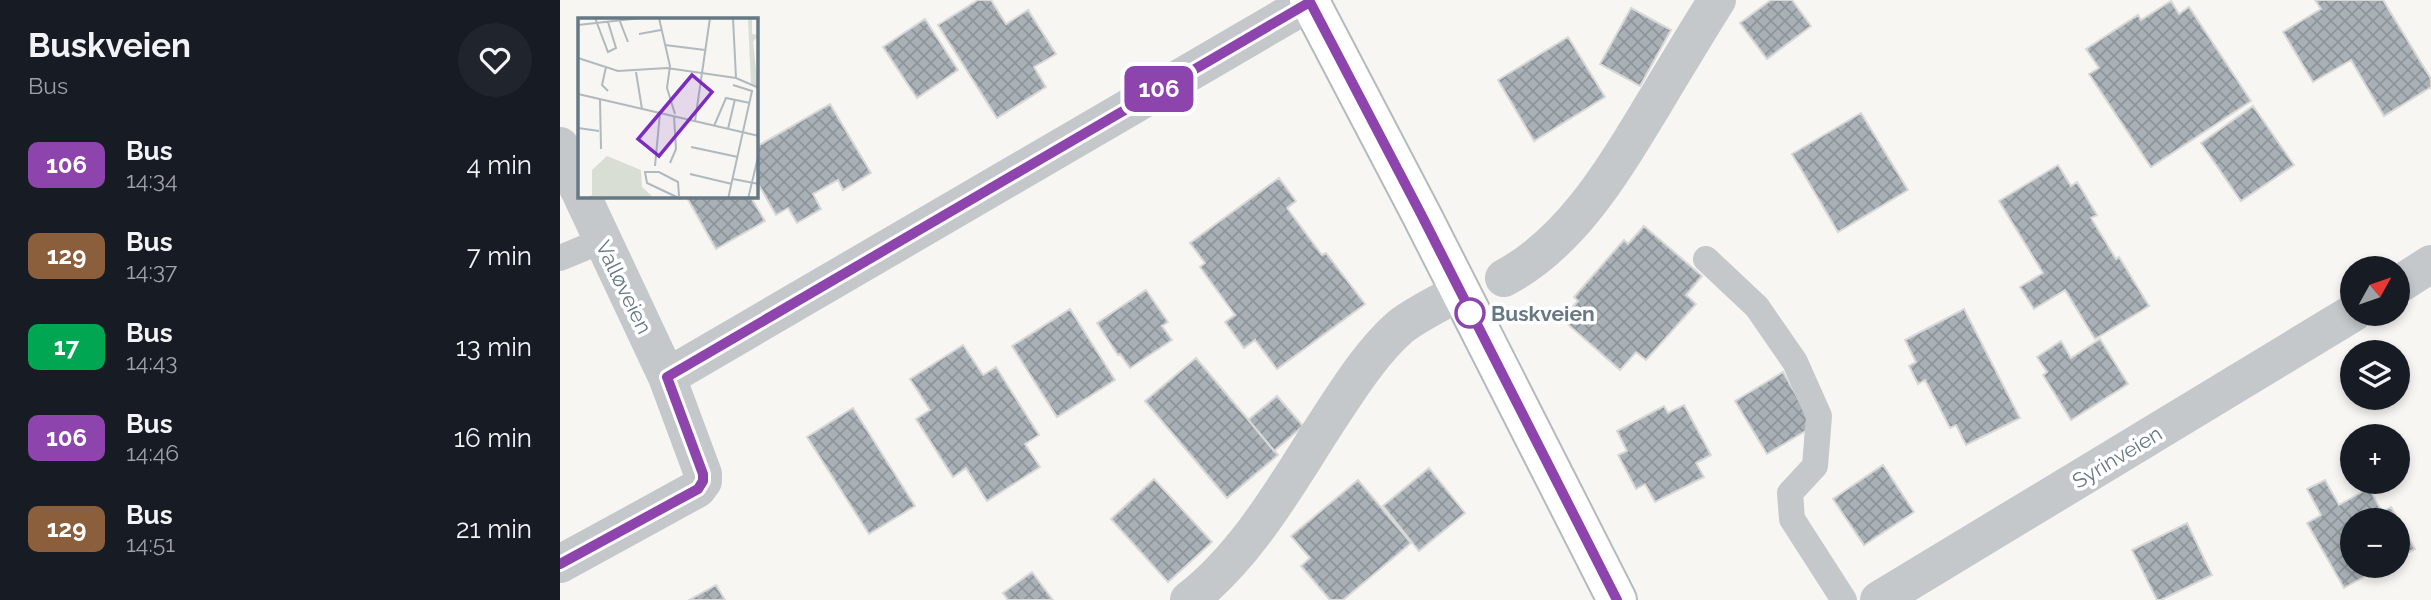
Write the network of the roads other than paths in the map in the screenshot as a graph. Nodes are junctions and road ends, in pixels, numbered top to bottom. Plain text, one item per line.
1 (1717, 0) edge
2 (1310, 1) edge
3 (560, 146) edge
4 (578, 188) edge
5 (583, 198) edge
6 (601, 241) junction
7 (560, 258) edge
8 (1706, 259) dead end
9 (2431, 264) edge
10 (2410, 277) edge
11 (1504, 278) dead end
12 (1460, 292) junction
13 (2340, 321) edge
14 (667, 377) junction
15 (560, 564) edge
16 (1189, 600) edge
17 (1617, 600) edge
18 (1844, 600) edge
19 (1879, 600) edge

1 - 11 street
2 - 12 main road
2 - 14 street
3 - 4 street
5 - 6 street, Valløveien
6 - 7 lane
6 - 14 street, Valløveien
8 - 18 lane
9 - 10 street
12 - 16 street
12 - 17 main road
13 - 19 street, Syrinveien
14 - 15 street, Valløveien

